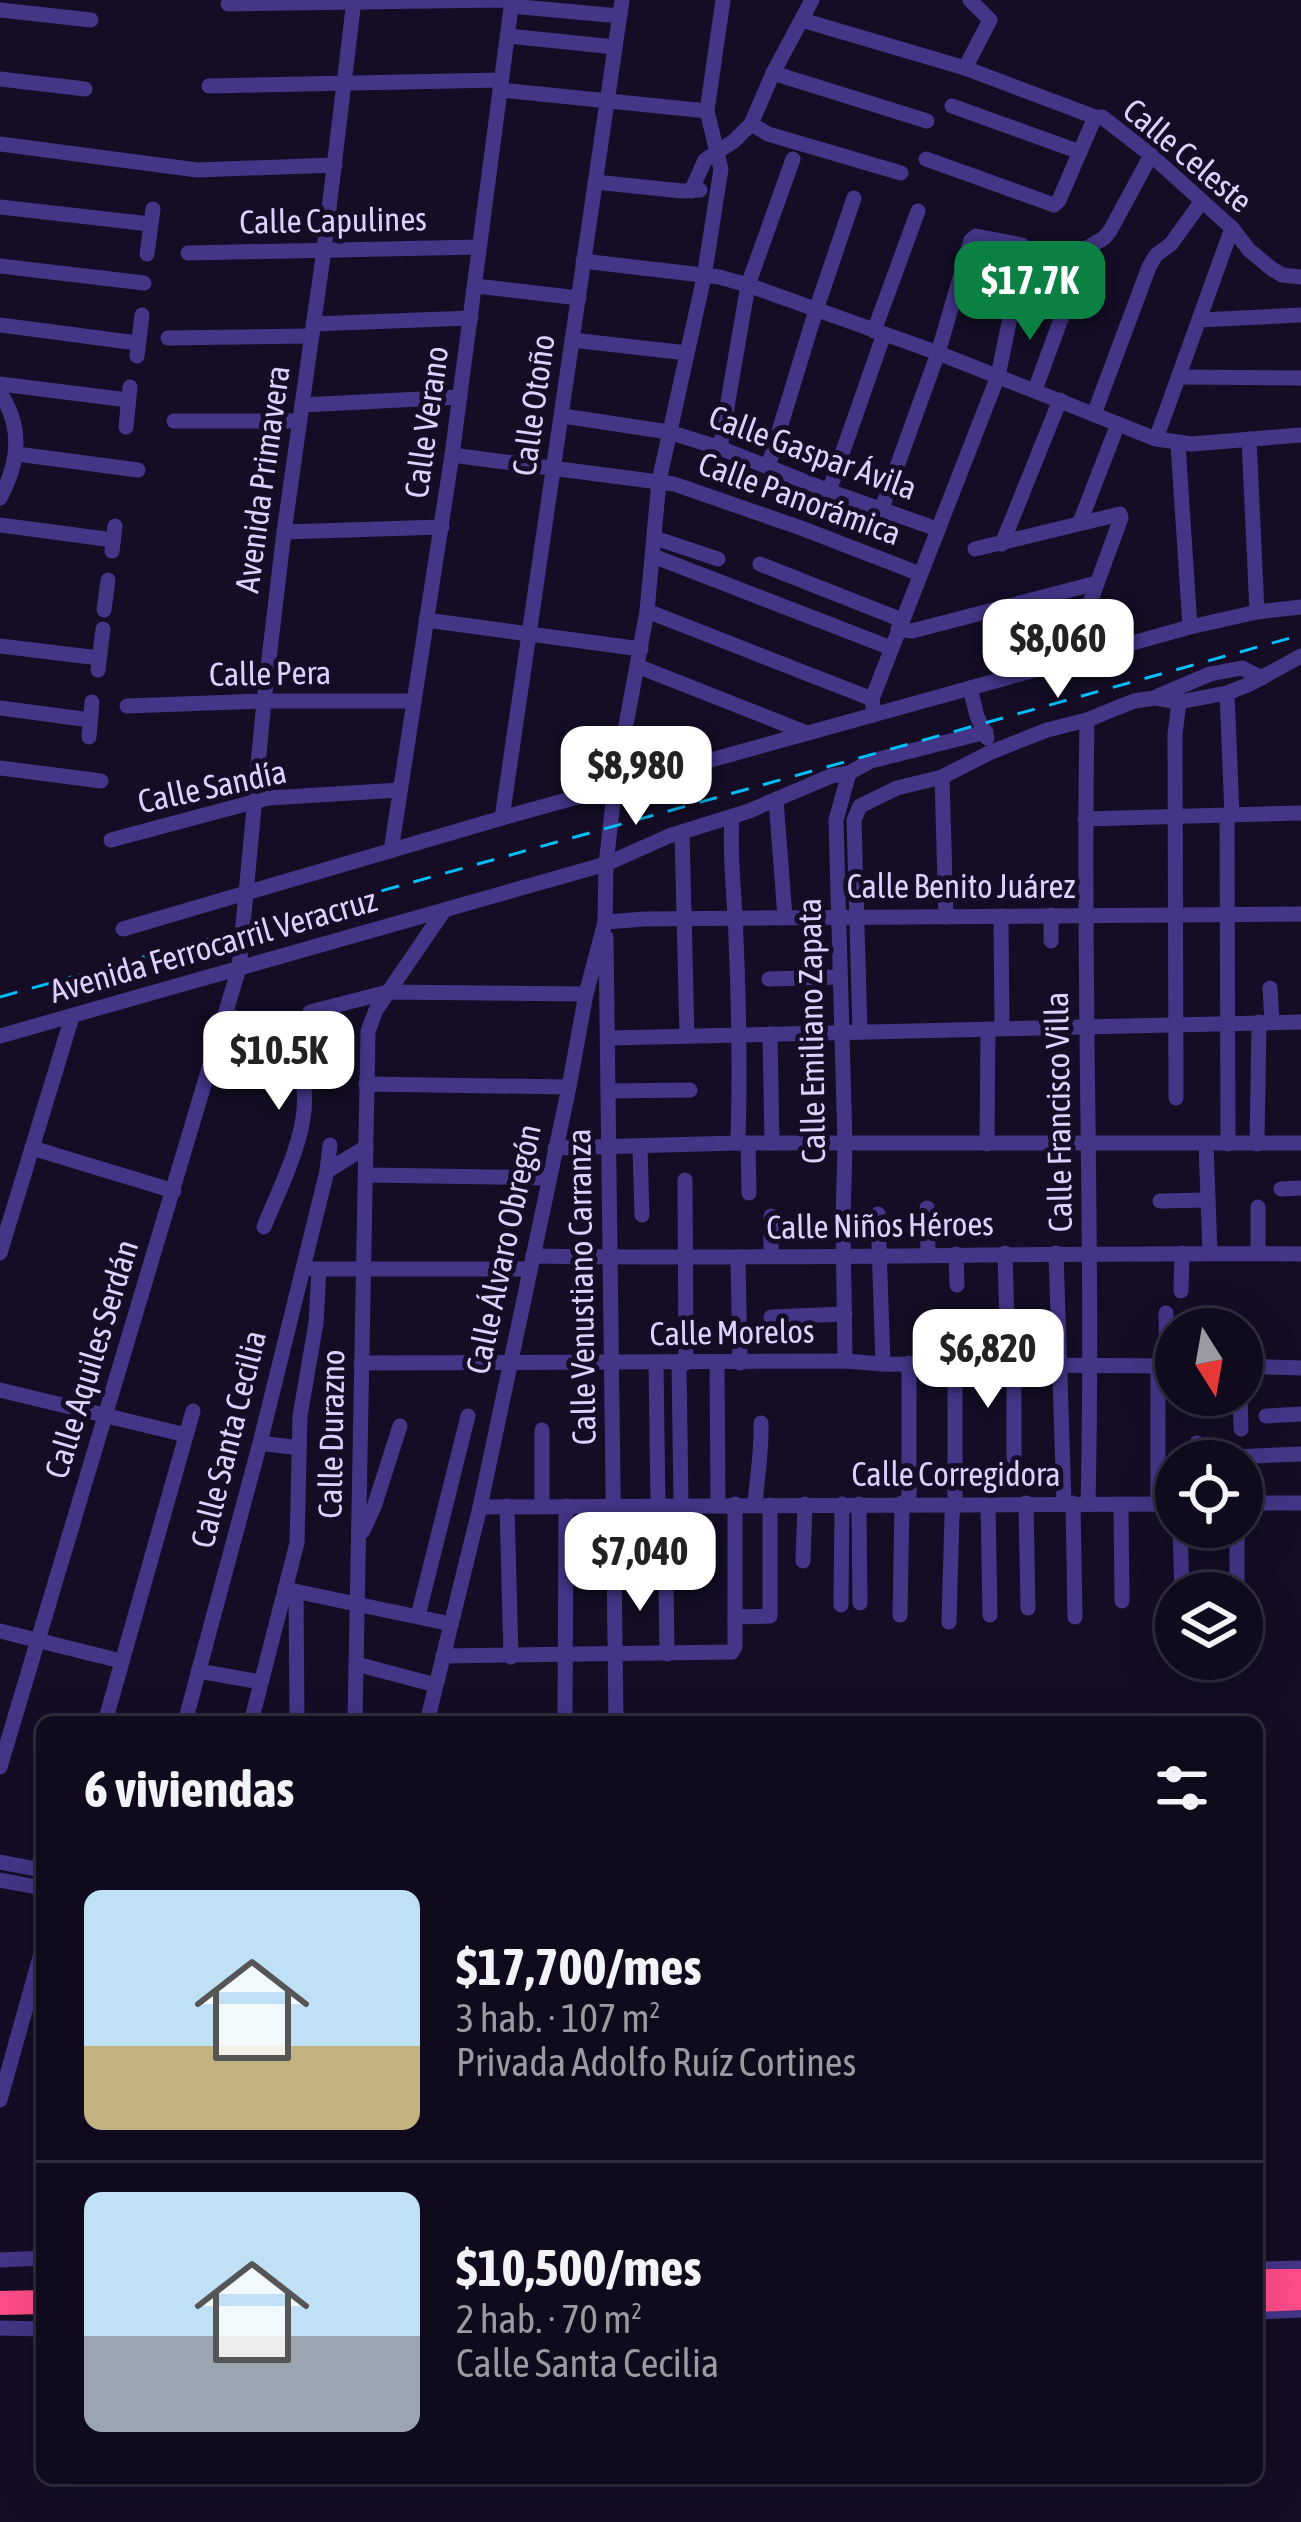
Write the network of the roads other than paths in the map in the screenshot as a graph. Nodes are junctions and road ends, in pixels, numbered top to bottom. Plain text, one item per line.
1 (512, 0) edge
2 (723, 0) edge
3 (970, 0) edge
4 (354, 1) edge
5 (229, 4) dead end
6 (806, 7) edge
7 (621, 8) edge
8 (0, 10) edge
9 (91, 20) dead end
10 (508, 36) junction
11 (615, 47) junction
12 (965, 68) junction
13 (773, 73) junction
14 (0, 79) edge
15 (343, 83) junction
16 (501, 85) junction
17 (209, 86) dead end
18 (85, 89) dead end
19 (606, 103) junction
20 (952, 106) dead end
21 (706, 111) junction
22 (1095, 117) junction
23 (927, 121) dead end
24 (751, 124) junction
25 (0, 144) edge
26 (1080, 152) junction
27 (718, 153) junction
28 (1151, 154) junction
29 (793, 159) dead end
30 (926, 160) dead end
31 (335, 165) junction
32 (902, 173) dead end
33 (595, 182) junction
34 (718, 189) junction
35 (691, 191) junction
36 (854, 198) dead end
37 (1202, 201) junction
38 (0, 207) edge
39 (918, 211) dead end
40 (1232, 228) junction
41 (479, 247) junction
42 (324, 250) junction
43 (188, 253) dead end
44 (147, 254) dead end
45 (583, 261) junction
46 (0, 266) edge
47 (704, 277) junction
48 (1301, 277) edge
49 (144, 282) dead end
50 (748, 285) junction
51 (476, 286) junction
52 (579, 298) junction
53 (816, 310) junction
54 (142, 315) dead end
55 (1301, 315) edge
56 (471, 318) junction
57 (1198, 320) junction
58 (0, 325) edge
59 (312, 330) junction
60 (879, 333) junction
61 (168, 338) dead end
62 (572, 340) junction
63 (687, 353) junction
64 (938, 353) junction
65 (998, 376) junction
66 (1179, 377) junction
67 (1301, 378) edge
68 (0, 388) edge
69 (1035, 390) junction
70 (460, 397) junction
71 (1060, 400) junction
72 (300, 413) junction
73 (1094, 414) junction
74 (563, 416) junction
75 (174, 421) dead end
76 (1118, 424) junction
77 (126, 427) dead end
78 (669, 432) junction
79 (1301, 435) edge
80 (1156, 439) junction
81 (1249, 440) junction
82 (1178, 444) junction
83 (720, 448) junction
84 (16, 454) junction
85 (452, 455) junction
86 (768, 467) junction
87 (554, 468) junction
88 (138, 470) dead end
89 (659, 481) junction
90 (829, 491) junction
91 (0, 498) edge
92 (882, 508) junction
93 (1080, 522) junction
94 (0, 525) edge
95 (442, 527) junction
96 (937, 529) junction
97 (284, 532) junction
98 (655, 538) junction
99 (114, 539) dead end
100 (1002, 544) junction
101 (975, 549) dead end
102 (653, 556) junction
103 (718, 560) dead end
104 (760, 564) dead end
105 (920, 574) junction
106 (108, 580) dead end
107 (1097, 583) junction
108 (1301, 607) edge
109 (104, 610) dead end
110 (647, 611) junction
111 (1257, 612) junction
112 (426, 620) junction
113 (900, 624) junction
114 (1190, 627) junction
115 (103, 628) dead end
116 (528, 635) junction
117 (0, 646) edge
118 (891, 648) junction
119 (1301, 656) edge
120 (639, 658) junction
121 (1069, 660) junction
122 (1262, 677) junction
123 (970, 688) junction
124 (1227, 693) junction
125 (1155, 698) junction
126 (264, 701) junction
127 (414, 701) junction
128 (1179, 702) junction
129 (127, 706) dead end
130 (0, 707) edge
131 (873, 707) junction
132 (91, 720) dead end
133 (1088, 720) junction
134 (986, 732) junction
135 (807, 733) junction
136 (989, 753) junction
137 (0, 768) edge
138 (849, 773) junction
139 (942, 777) junction
140 (101, 782) dead end
141 (615, 785) junction
142 (400, 790) junction
143 (776, 800) junction
144 (254, 802) junction
145 (1301, 813) edge
146 (1230, 815) junction
147 (1176, 816) junction
148 (732, 817) junction
149 (502, 818) junction
150 (1085, 819) junction
151 (682, 833) junction
152 (111, 840) dead end
153 (391, 851) junction
154 (606, 864) junction
155 (245, 893) junction
156 (443, 912) junction
157 (1227, 914) junction
158 (1301, 914) edge
159 (1051, 915) junction
160 (1087, 915) junction
161 (1175, 915) junction
162 (1001, 916) junction
163 (785, 917) junction
164 (838, 917) junction
165 (859, 917) junction
166 (946, 917) junction
167 (736, 918) junction
168 (682, 919) junction
169 (604, 922) junction
170 (123, 929) dead end
171 (1051, 941) dead end
172 (239, 968) junction
173 (839, 977) junction
174 (769, 979) dead end
175 (1270, 988) dead end
176 (388, 992) junction
177 (586, 994) junction
178 (310, 1012) dead end
179 (226, 1014) junction
180 (72, 1017) junction
181 (1265, 1022) junction
182 (1301, 1022) edge
183 (1228, 1023) junction
184 (1176, 1024) junction
185 (1087, 1026) junction
186 (995, 1028) junction
187 (860, 1031) junction
188 (841, 1032) junction
189 (770, 1034) junction
190 (740, 1035) junction
191 (0, 1036) edge
192 (687, 1036) junction
193 (609, 1037) junction
194 (366, 1084) junction
195 (569, 1087) junction
196 (608, 1090) junction
197 (690, 1090) dead end
198 (1176, 1098) dead end
199 (743, 1143) junction
200 (1301, 1143) edge
201 (772, 1144) junction
202 (845, 1144) junction
203 (987, 1144) junction
204 (1088, 1144) junction
205 (1206, 1144) junction
206 (1228, 1144) junction
207 (1257, 1144) junction
208 (330, 1145) dead end
209 (366, 1147) junction
210 (640, 1147) junction
211 (32, 1148) junction
212 (554, 1148) junction
213 (608, 1148) junction
214 (327, 1171) junction
215 (367, 1175) junction
216 (548, 1178) junction
217 (685, 1180) dead end
218 (1301, 1188) edge
219 (1281, 1189) dead end
220 (174, 1191) junction
221 (749, 1193) dead end
222 (1208, 1200) junction
223 (1160, 1201) dead end
224 (7, 1205) edge
225 (1258, 1207) dead end
226 (927, 1208) dead end
227 (878, 1214) dead end
228 (642, 1215) dead end
229 (771, 1216) dead end
230 (264, 1227) dead end
231 (0, 1252) edge
232 (1056, 1252) junction
233 (1005, 1253) junction
234 (1090, 1253) junction
235 (1182, 1253) junction
236 (1210, 1253) junction
237 (928, 1254) junction
238 (956, 1254) junction
239 (1258, 1254) junction
240 (1301, 1254) edge
241 (771, 1255) junction
242 (879, 1255) junction
243 (844, 1256) junction
244 (611, 1257) junction
245 (686, 1258) junction
246 (738, 1258) junction
247 (531, 1263) junction
248 (311, 1269) junction
249 (365, 1269) junction
250 (957, 1285) dead end
251 (1181, 1292) dead end
252 (845, 1314) junction
253 (771, 1317) dead end
254 (845, 1361) junction
255 (361, 1363) junction
256 (509, 1363) junction
257 (610, 1363) junction
258 (656, 1363) junction
259 (682, 1363) junction
260 (718, 1363) junction
261 (740, 1363) junction
262 (909, 1363) junction
263 (883, 1364) junction
264 (955, 1364) junction
265 (1011, 1364) junction
266 (1061, 1365) junction
267 (1091, 1366) junction
268 (1155, 1366) edge
269 (1263, 1367) edge
270 (1301, 1368) edge
271 (0, 1390) edge
272 (193, 1411) dead end
273 (105, 1414) junction
274 (1301, 1414) edge
275 (468, 1416) dead end
276 (1241, 1416) edge
277 (1266, 1416) dead end
278 (761, 1423) dead end
279 (400, 1426) dead end
280 (542, 1430) dead end
281 (1241, 1430) dead end
282 (186, 1435) junction
283 (260, 1443) junction
284 (299, 1448) junction
285 (1301, 1454) edge
286 (1263, 1455) edge
287 (1014, 1458) dead end
288 (361, 1462) junction
289 (388, 1463) junction
290 (906, 1503) junction
291 (955, 1503) junction
292 (1027, 1503) junction
293 (1075, 1503) junction
294 (1301, 1503) edge
295 (726, 1504) junction
296 (763, 1504) junction
297 (805, 1504) junction
298 (850, 1504) junction
299 (988, 1504) junction
300 (1121, 1504) junction
301 (1155, 1504) edge
302 (1263, 1504) edge
303 (507, 1506) junction
304 (542, 1506) junction
305 (566, 1506) junction
306 (615, 1506) junction
307 (668, 1506) junction
308 (480, 1507) junction
309 (360, 1538) junction
310 (803, 1562) dead end
311 (291, 1590) junction
312 (1122, 1601) dead end
313 (357, 1603) junction
314 (860, 1603) dead end
315 (841, 1605) dead end
316 (1028, 1608) dead end
317 (900, 1615) dead end
318 (990, 1615) dead end
319 (418, 1616) junction
320 (735, 1617) junction
321 (1075, 1617) dead end
322 (949, 1622) dead end
323 (451, 1624) junction
324 (0, 1631) edge
325 (36, 1641) junction
326 (668, 1654) junction
327 (566, 1655) junction
328 (615, 1655) junction
329 (443, 1656) junction
330 (511, 1657) junction
331 (121, 1661) junction
332 (356, 1664) junction
333 (199, 1671) junction
334 (261, 1682) junction
335 (436, 1685) junction
336 (107, 1716) edge
337 (186, 1716) edge
338 (252, 1716) edge
339 (297, 1716) edge
340 (355, 1716) edge
341 (432, 1716) edge
342 (565, 1716) edge
343 (616, 1716) edge
344 (0, 1767) edge
345 (0, 1862) edge
346 (36, 1869) edge
347 (0, 1880) edge
348 (36, 1887) edge
349 (36, 1968) edge
350 (6, 2056) edge
351 (0, 2100) edge
352 (36, 2258) edge
353 (0, 2260) edge
354 (1301, 2268) edge
355 (1263, 2269) edge
356 (1263, 2281) edge
357 (1301, 2281) edge
358 (36, 2286) edge
359 (0, 2287) edge
360 (1301, 2298) edge
361 (1263, 2300) edge
362 (36, 2302) edge
363 (0, 2303) edge
364 (1301, 2310) edge
365 (1263, 2312) edge
366 (0, 2328) edge
367 (36, 2329) edge

1 - 4 street
1 - 7 street
1 - 10 street, Calle Verano
2 - 21 street
3 - 12 street
4 - 5 street
4 - 15 street, Avenida Primavera
6 - 12 street, Calle Celeste
6 - 13 street
7 - 11 street, Calle Otoño
8 - 9 street
10 - 11 street
10 - 16 street, Calle Verano
11 - 19 street, Calle Otoño
12 - 22 street, Calle Celeste
13 - 23 street
13 - 24 street
14 - 18 street
15 - 16 street
15 - 17 street
15 - 31 street, Avenida Primavera
16 - 19 street
16 - 41 street, Calle Verano
19 - 21 street
19 - 33 street, Calle Otoño
20 - 26 street
21 - 27 street
22 - 26 street, Calle Celeste
22 - 28 street, Calle Celeste
24 - 27 street
24 - 32 street
25 - 31 street
26 - 30 street, Calle Celeste
27 - 34 street
27 - 35 street
28 - 37 street, Calle Celeste
28 - 69 street
29 - 50 street
31 - 42 street, Avenida Primavera
33 - 35 street
33 - 45 street, Calle Otoño
34 - 35 street
34 - 47 street
36 - 53 street
37 - 40 street, Calle Celeste
37 - 73 street
38 - 44 street
39 - 60 street
40 - 48 street, Calle Celeste
40 - 57 street
41 - 42 street, Calle Capulines
41 - 51 street, Calle Verano
42 - 43 street, Calle Capulines
42 - 59 street, Avenida Primavera
45 - 47 street
45 - 52 street, Calle Otoño
46 - 49 street
47 - 50 street
47 - 63 street
50 - 53 street
50 - 83 street
51 - 52 street
51 - 56 street, Calle Verano
52 - 62 street, Calle Otoño
53 - 60 street
53 - 86 street
54 - 58 street
55 - 57 street
56 - 59 street
56 - 70 street, Calle Verano
57 - 66 street
59 - 61 street
59 - 72 street, Avenida Primavera
60 - 64 street
60 - 90 street
62 - 63 street
62 - 74 street, Calle Otoño
63 - 78 street
64 - 65 street
64 - 65 street, Calle Gaspar Ávila
64 - 92 street
65 - 69 street
65 - 96 street, Calle Gaspar Ávila
66 - 67 street
66 - 80 street
68 - 77 street
68 - 84 street
69 - 71 street
70 - 72 street
70 - 85 street, Calle Verano
71 - 73 street
71 - 100 street
72 - 75 street
72 - 97 street, Avenida Primavera
73 - 76 street
74 - 78 street, Calle Gaspar Ávila
74 - 87 street, Calle Otoño
76 - 80 street
76 - 93 street
78 - 83 street, Calle Gaspar Ávila
78 - 89 street
79 - 81 street
80 - 82 street
81 - 82 street
81 - 111 street
82 - 114 street
83 - 86 street, Calle Gaspar Ávila
84 - 88 street
84 - 91 street
85 - 87 street, Calle Panorámica
85 - 95 street, Calle Verano
86 - 90 street, Calle Gaspar Ávila
87 - 89 street, Calle Panorámica
87 - 116 street, Calle Otoño
89 - 98 street
89 - 105 street, Calle Panorámica
90 - 92 street, Calle Gaspar Ávila
92 - 96 street, Calle Gaspar Ávila
93 - 100 street
93 - 107 street
94 - 99 street
95 - 97 street
95 - 112 street, Calle Verano
96 - 105 street, Calle Gaspar Ávila
97 - 126 street, Avenida Primavera
98 - 102 street
98 - 103 street
100 - 101 street
102 - 110 street
102 - 118 street
104 - 113 street
105 - 113 street, Calle Gaspar Ávila
106 - 109 street
107 - 113 street
107 - 121 street
108 - 111 street
110 - 120 street
110 - 131 street
111 - 114 street
112 - 116 street
112 - 127 street, Calle Verano
113 - 118 street, Calle Gaspar Ávila
114 - 121 street
115 - 117 street
116 - 120 street
116 - 149 street, Calle Otoño
118 - 131 street, Calle Gaspar Ávila
119 - 122 street
120 - 135 street
120 - 141 street
121 - 123 street
122 - 124 street
122 - 125 street
123 - 131 street
123 - 134 street
124 - 128 street
124 - 146 street
125 - 128 street
125 - 133 street
126 - 127 street, Calle Pera
126 - 129 street, Calle Pera
126 - 144 street, Avenida Primavera
127 - 142 street, Calle Verano
128 - 147 street
130 - 132 street
131 - 135 street
133 - 136 street
133 - 150 street, Calle Francisco Villa
134 - 136 street
134 - 138 street, Avenida Ferrocarril Veracruz
135 - 141 street
136 - 139 street
137 - 140 street
138 - 143 street, Avenida Ferrocarril Veracruz
138 - 164 street, Calle Emiliano Zapata
139 - 165 street
139 - 166 street
141 - 149 street
141 - 154 street, Calle Álvaro Obregón
142 - 144 street, Calle Sandía
142 - 153 street, Calle Verano
143 - 148 street, Avenida Ferrocarril Veracruz
143 - 163 street
144 - 152 street, Calle Sandía
144 - 155 street, Avenida Primavera
145 - 146 street
146 - 147 street
146 - 157 street
147 - 150 street
147 - 161 street
148 - 151 street, Avenida Ferrocarril Veracruz
148 - 167 street
149 - 153 street
150 - 160 street, Calle Francisco Villa
151 - 154 street, Avenida Ferrocarril Veracruz
151 - 168 street
153 - 155 street
154 - 156 street, Avenida Ferrocarril Veracruz
154 - 169 street, Calle Álvaro Obregón
155 - 170 street
155 - 172 street, Avenida Primavera
156 - 172 street, Avenida Ferrocarril Veracruz
156 - 176 street, Calle Durazno
157 - 158 street, Calle Benito Juárez
157 - 161 street, Calle Benito Juárez
157 - 183 street
159 - 160 street, Calle Benito Juárez
159 - 162 street, Calle Benito Juárez
159 - 171 street
160 - 161 street, Calle Benito Juárez
160 - 185 street, Calle Francisco Villa
161 - 184 street
162 - 166 street, Calle Benito Juárez
162 - 186 street
163 - 164 street, Calle Benito Juárez
163 - 167 street, Calle Benito Juárez
164 - 165 street, Calle Benito Juárez
164 - 173 street, Calle Emiliano Zapata
165 - 166 street, Calle Benito Juárez
165 - 187 street
167 - 168 street, Calle Benito Juárez
167 - 190 street
168 - 169 street, Calle Benito Juárez
168 - 192 street
169 - 177 street, Calle Álvaro Obregón
169 - 193 street, Calle Venustiano Carranza
172 - 179 street, Calle Aquiles Serdán
172 - 180 street, Avenida Ferrocarril Veracruz
173 - 174 street
173 - 188 street, Calle Emiliano Zapata
175 - 181 street
176 - 177 street
176 - 178 street
176 - 194 street, Calle Durazno
177 - 195 street, Calle Álvaro Obregón
179 - 220 street, Calle Aquiles Serdán
179 - 230 street
180 - 191 street, Avenida Ferrocarril Veracruz
180 - 211 street
181 - 182 street
181 - 183 street
181 - 207 street
183 - 184 street
183 - 206 street
184 - 185 street
184 - 198 street
185 - 186 street
185 - 204 street, Calle Francisco Villa
186 - 187 street
186 - 203 street
187 - 188 street
188 - 189 street
188 - 202 street, Calle Emiliano Zapata
189 - 190 street
189 - 201 street
190 - 192 street
190 - 199 street
192 - 193 street
193 - 196 street, Calle Venustiano Carranza
194 - 195 street
194 - 209 street, Calle Durazno
195 - 212 street, Calle Álvaro Obregón
196 - 197 street
196 - 213 street, Calle Venustiano Carranza
199 - 201 street
199 - 210 street
199 - 221 street
200 - 207 street
201 - 202 street
202 - 203 street
202 - 243 street, Calle Emiliano Zapata
203 - 204 street
204 - 205 street
204 - 234 street, Calle Francisco Villa
205 - 206 street
205 - 222 street
206 - 207 street
208 - 214 street, Calle Santa Cecilia
209 - 214 street
209 - 215 street, Calle Durazno
210 - 213 street
210 - 228 street
211 - 220 street
211 - 224 street
212 - 213 street
212 - 216 street, Calle Álvaro Obregón
213 - 244 street, Calle Venustiano Carranza
214 - 248 street, Calle Santa Cecilia
215 - 216 street
215 - 249 street, Calle Durazno
216 - 247 street, Calle Álvaro Obregón
217 - 245 street
218 - 219 street
220 - 273 street, Calle Aquiles Serdán
222 - 223 street
222 - 236 street
224 - 231 street
225 - 239 street
226 - 237 street
227 - 242 street
229 - 241 street
232 - 233 street, Calle Niños Héroes
232 - 234 street, Calle Niños Héroes
232 - 266 street
233 - 238 street, Calle Niños Héroes
233 - 265 street
234 - 235 street, Calle Niños Héroes
234 - 267 street, Calle Francisco Villa
235 - 236 street, Calle Niños Héroes
235 - 251 street
236 - 239 street, Calle Niños Héroes
237 - 238 street, Calle Niños Héroes
237 - 242 street, Calle Niños Héroes
238 - 250 street
239 - 240 street, Calle Niños Héroes
241 - 243 street, Calle Niños Héroes
241 - 246 street, Calle Niños Héroes
242 - 243 street, Calle Niños Héroes
242 - 263 street
243 - 252 street, Calle Emiliano Zapata
244 - 245 street, Calle Niños Héroes
244 - 247 street, Calle Niños Héroes
244 - 257 street, Calle Venustiano Carranza
245 - 246 street, Calle Niños Héroes
245 - 259 street
246 - 261 street
247 - 249 street, Calle Niños Héroes
247 - 256 street, Calle Álvaro Obregón
248 - 249 street, Calle Niños Héroes
248 - 283 street, Calle Santa Cecilia
248 - 284 street
249 - 255 street, Calle Durazno
252 - 253 street
252 - 254 street, Calle Emiliano Zapata
254 - 261 street, Calle Morelos
254 - 263 street, Calle Morelos
255 - 256 street, Calle Morelos
255 - 288 street, Calle Durazno
256 - 257 street, Calle Morelos
256 - 308 street, Calle Álvaro Obregón
257 - 258 street, Calle Morelos
257 - 306 street, Calle Venustiano Carranza
258 - 259 street, Calle Morelos
258 - 307 street
259 - 260 street, Calle Morelos
259 - 307 street
260 - 261 street, Calle Morelos
260 - 295 street
262 - 263 street, Calle Morelos
262 - 264 street, Calle Morelos
262 - 290 street
264 - 265 street, Calle Morelos
264 - 291 street
265 - 266 street, Calle Morelos
265 - 287 street
266 - 267 street, Calle Morelos
266 - 293 street
267 - 268 street, Calle Morelos
267 - 293 street, Calle Francisco Villa
269 - 270 street
271 - 273 street
272 - 282 street
273 - 282 street
273 - 325 street, Calle Aquiles Serdán
274 - 277 street
275 - 319 street
276 - 281 street
278 - 296 street
279 - 289 street
280 - 304 street
282 - 331 street
283 - 284 street
283 - 333 street, Calle Santa Cecilia
284 - 311 street
285 - 286 street
288 - 289 street
288 - 309 street, Calle Durazno
289 - 309 street
290 - 291 street, Calle Corregidora
290 - 298 street, Calle Corregidora
290 - 317 street
291 - 299 street, Calle Corregidora
291 - 322 street
292 - 293 street, Calle Corregidora
292 - 299 street, Calle Corregidora
292 - 316 street
293 - 300 street, Calle Corregidora
293 - 321 street
294 - 302 street
295 - 296 street, Calle Corregidora
295 - 307 street, Calle Corregidora
295 - 320 street
296 - 297 street, Calle Corregidora
296 - 320 street
297 - 298 street, Calle Corregidora
297 - 310 street
298 - 314 street
298 - 315 street
299 - 318 street
300 - 301 street, Calle Corregidora
300 - 312 street
303 - 304 street, Calle Corregidora
303 - 308 street, Calle Corregidora
303 - 330 street
304 - 305 street, Calle Corregidora
305 - 306 street, Calle Corregidora
305 - 327 street
306 - 307 street, Calle Corregidora
306 - 328 street, Calle Venustiano Carranza
307 - 326 street
308 - 323 street, Calle Álvaro Obregón
309 - 313 street, Calle Durazno
311 - 313 street
311 - 334 street
311 - 339 street
313 - 319 street
313 - 332 street, Calle Durazno
319 - 323 street
320 - 326 street
323 - 329 street, Calle Álvaro Obregón
324 - 325 street
325 - 331 street
325 - 344 street, Calle Aquiles Serdán
326 - 328 street
327 - 328 street
327 - 330 street
327 - 342 street
328 - 343 street, Calle Venustiano Carranza
329 - 330 street
329 - 335 street, Calle Álvaro Obregón
331 - 336 street
332 - 335 street
332 - 340 street, Calle Durazno
333 - 334 street
333 - 337 street, Calle Santa Cecilia
334 - 338 street
335 - 341 street, Calle Álvaro Obregón
345 - 346 street
347 - 348 street
349 - 350 street
350 - 351 street
352 - 353 street
354 - 355 street
356 - 357 highway
358 - 359 highway
360 - 361 highway
362 - 363 highway
364 - 365 street
366 - 367 street

